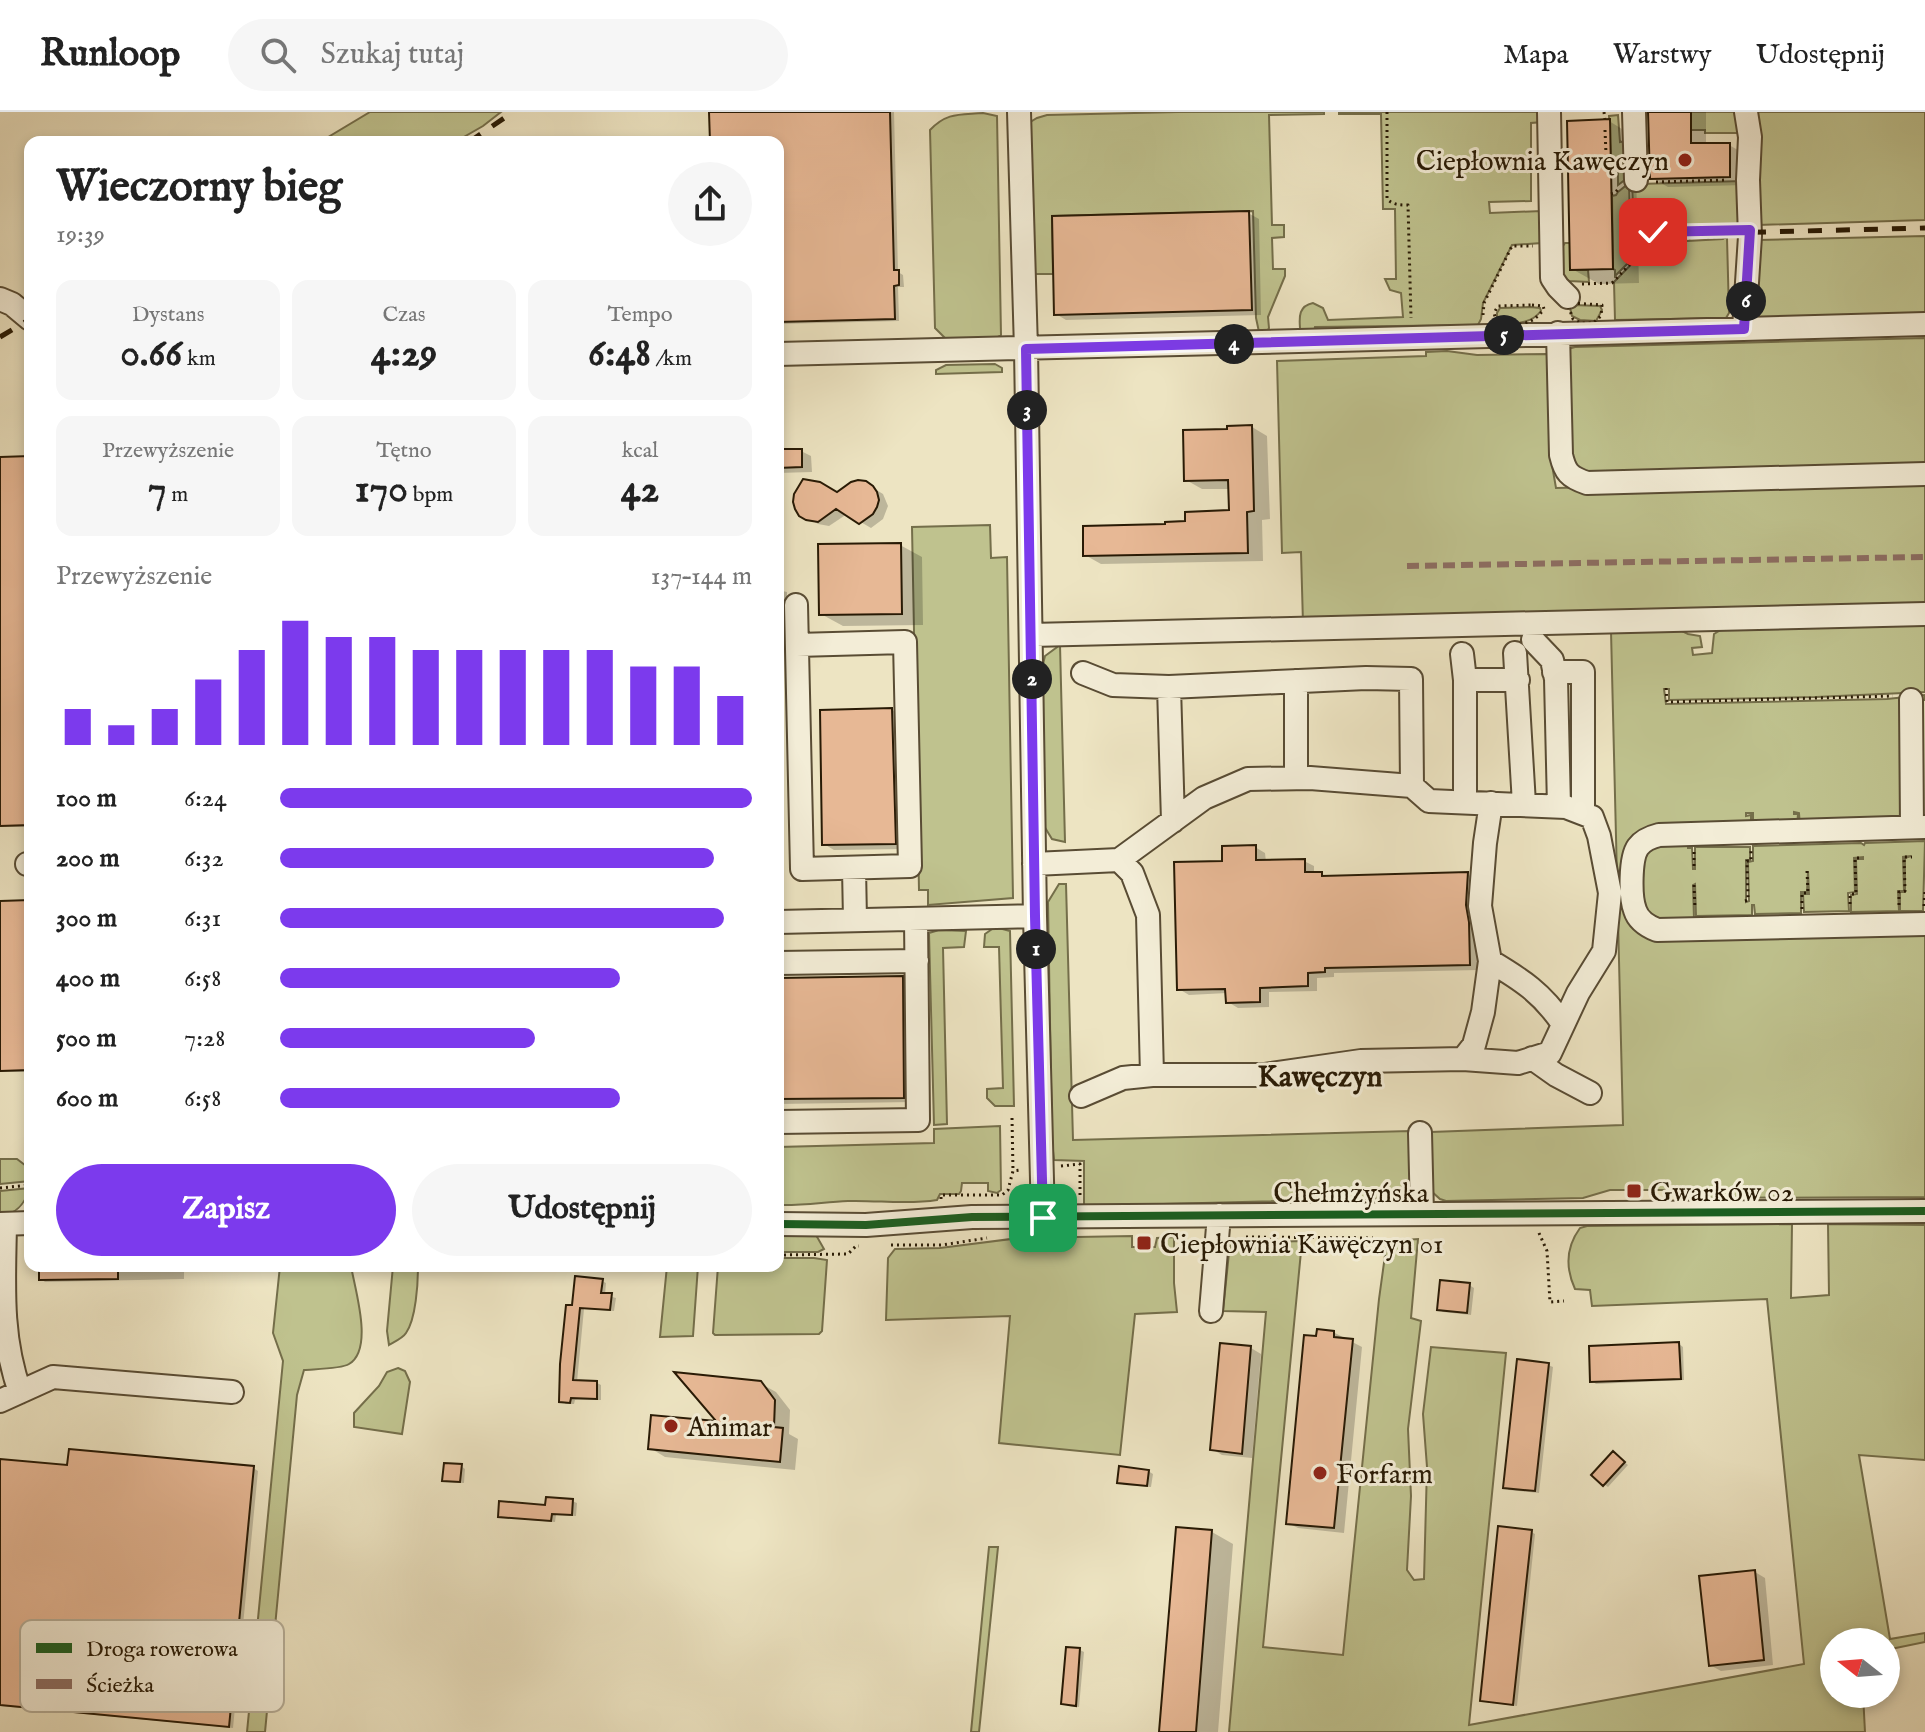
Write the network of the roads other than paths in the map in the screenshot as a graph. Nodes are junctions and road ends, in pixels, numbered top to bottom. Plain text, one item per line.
1 (1019, 112) edge
2 (1549, 112) edge
3 (1634, 112) edge
4 (1746, 112) edge
5 (1636, 178) road end
6 (1572, 290) road end
7 (0, 299) edge
8 (24, 314) edge
9 (1925, 324) edge
10 (1744, 329) junction
11 (1558, 333) junction
12 (1026, 349) junction
13 (784, 354) edge
14 (1925, 474) edge
15 (796, 605) dead end
16 (1925, 614) edge
17 (1031, 635) junction
18 (797, 645) junction
19 (1462, 654) dead end
20 (1554, 672) junction
21 (1083, 673) dead end
22 (1465, 680) junction
23 (1518, 680) junction
24 (1296, 681) junction
25 (1169, 687) junction
26 (1906, 698) road end
27 (1296, 778) junction
28 (1412, 786) junction
29 (1465, 802) junction
30 (1491, 803) junction
31 (1524, 804) junction
32 (1559, 806) junction
33 (1583, 813) junction
34 (1173, 821) junction
35 (1918, 827) edge
36 (1119, 860) junction
37 (1034, 864) junction
38 (854, 868) junction
39 (1035, 916) junction
40 (916, 919) junction
41 (855, 920) junction
42 (784, 922) edge
43 (1925, 924) edge
44 (917, 961) junction
45 (1490, 961) junction
46 (784, 963) edge
47 (1563, 1024) junction
48 (1532, 1058) junction
49 (1463, 1059) junction
50 (1152, 1075) junction
51 (1590, 1093) dead end
52 (1081, 1096) dead end
53 (784, 1122) edge
54 (1420, 1133) dead end
55 (1925, 1211) edge
56 (1422, 1214) junction
57 (1043, 1218) junction
58 (24, 1223) edge
59 (2, 1224) edge
60 (784, 1224) edge
61 (1219, 1226) junction
62 (1211, 1311) dead end
63 (1, 1326) edge
64 (232, 1392) dead end
65 (10, 1396) edge

1 - 12 street
2 - 6 street
3 - 5 street
4 - 10 street
7 - 8 street
9 - 10 street
10 - 11 street
11 - 12 street
11 - 14 street
12 - 13 street
12 - 17 street
15 - 18 street
16 - 17 street
17 - 37 street
18 - 38 street
18 - 38 street
19 - 22 street
20 - 23 street
20 - 32 street
20 - 33 street
21 - 25 street
22 - 23 street
22 - 29 street
23 - 31 street
24 - 25 street
24 - 27 street
24 - 28 street
25 - 34 street
26 - 35 street
27 - 28 street
27 - 34 street
28 - 29 street
29 - 30 street
30 - 31 street
30 - 45 street
31 - 32 street
32 - 33 street
33 - 47 street
34 - 36 street
35 - 43 street
36 - 37 street
36 - 50 street
37 - 39 street
38 - 41 street
39 - 40 street
39 - 57 street
40 - 41 street
40 - 44 street
41 - 42 street
44 - 46 street
44 - 53 street
45 - 47 street
45 - 49 street
47 - 48 street
48 - 49 street
48 - 51 street
49 - 50 street
50 - 52 street
54 - 56 street
55 - 56 street, Chełmżyńska
56 - 61 street, Chełmżyńska
57 - 60 street, Chełmżyńska
57 - 61 street, Chełmżyńska
58 - 59 street
59 - 63 street
61 - 62 street
63 - 65 street
64 - 65 street

